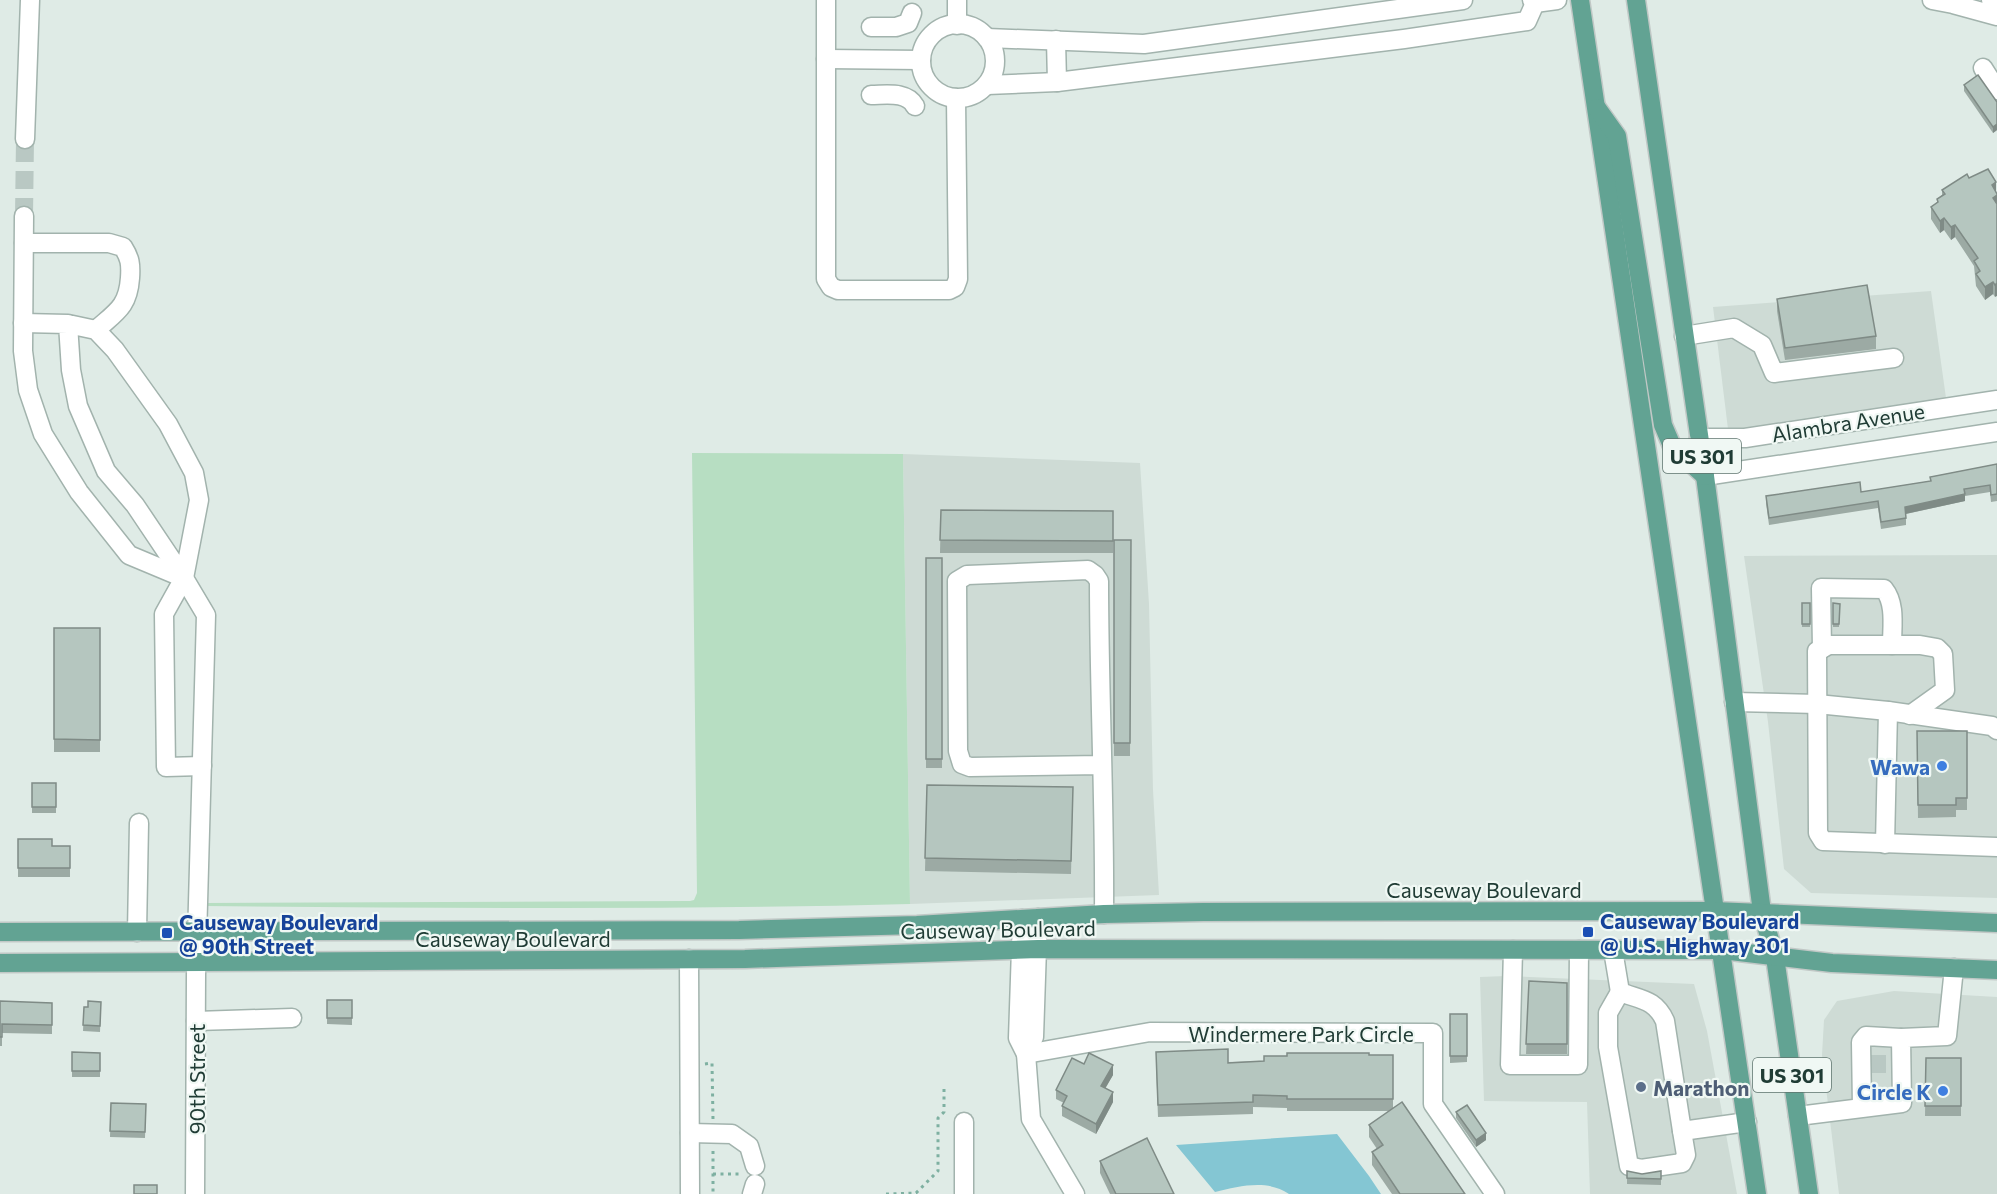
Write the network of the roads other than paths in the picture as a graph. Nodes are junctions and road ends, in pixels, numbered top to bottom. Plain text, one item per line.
1 (30, 0) edge
2 (826, 0) edge
3 (957, 0) edge
4 (1463, 0) edge
5 (1557, 0) edge
6 (1580, 0) edge
7 (1636, 0) edge
8 (1932, 0) edge
9 (1991, 0) edge
10 (1534, 1) edge
11 (1997, 1) edge
12 (912, 13) dead end
13 (1997, 16) edge
14 (957, 25) junction
15 (871, 27) dead end
16 (987, 38) junction
17 (1056, 40) junction
18 (826, 59) junction
19 (921, 60) junction
20 (1983, 68) dead end
21 (1057, 82) junction
22 (987, 85) junction
23 (1997, 90) edge
24 (871, 96) dead end
25 (956, 98) junction
26 (915, 106) dead end
27 (1595, 107) junction
28 (25, 139) tunnel mouth
29 (24, 216) tunnel mouth
30 (24, 243) junction
31 (23, 323) junction
32 (68, 324) junction
33 (96, 330) junction
34 (1684, 336) junction
35 (1894, 358) dead end
36 (1997, 400) edge
37 (1997, 432) edge
38 (1699, 438) junction
39 (1705, 476) junction
40 (184, 578) junction
41 (1892, 645) junction
42 (1822, 649) junction
43 (1734, 702) junction
44 (1817, 704) junction
45 (1888, 711) junction
46 (1910, 715) junction
47 (1997, 730) edge
48 (1102, 765) junction
49 (202, 766) junction
50 (139, 823) dead end
51 (1885, 844) junction
52 (1997, 847) edge
53 (1714, 911) junction
54 (1762, 912) junction
55 (1104, 914) junction
56 (1030, 919) junction
57 (1997, 923) edge
58 (0, 932) edge
59 (137, 932) junction
60 (198, 933) junction
61 (1030, 949) junction
62 (1513, 950) junction
63 (1579, 950) junction
64 (1613, 950) junction
65 (1722, 950) junction
66 (1775, 957) junction
67 (689, 959) junction
68 (0, 963) edge
69 (196, 963) junction
70 (1954, 968) junction
71 (1997, 970) edge
72 (1620, 992) junction
73 (292, 1018) dead end
74 (196, 1021) junction
75 (1901, 1038) junction
76 (1026, 1054) junction
77 (1862, 1107) junction
78 (1798, 1116) junction
79 (964, 1122) dead end
80 (1747, 1122) junction
81 (1682, 1131) junction
82 (690, 1133) junction
83 (752, 1180) edge
84 (195, 1194) edge
85 (690, 1194) edge
86 (964, 1194) edge
87 (1075, 1194) edge
88 (1495, 1194) edge
89 (1757, 1194) edge
90 (1809, 1194) edge

1 - 28 street
2 - 18 street
3 - 14 street
4 - 17 street
5 - 10 street
6 - 27 main road, US 301
7 - 34 main road, US 301
8 - 13 street
9 - 11 street
10 - 21 street
12 - 15 street
14 - 16 street
14 - 19 street
16 - 17 street
16 - 22 street
17 - 21 street
18 - 19 street
18 - 25 street
19 - 25 street
20 - 23 street
21 - 22 street
22 - 25 street
24 - 26 street
27 - 39 main road
27 - 53 main road, US 301
29 - 30 street
30 - 31 street
30 - 33 street
31 - 32 street
31 - 40 street
32 - 33 street
32 - 40 street, 90th Street
33 - 40 street
34 - 35 street
34 - 38 main road, US 301
36 - 38 street, Alambra Avenue
37 - 39 street, Alambra Avenue
38 - 39 main road, US 301
39 - 43 main road, US 301
40 - 49 street, 90th Street
40 - 49 street
41 - 42 street
41 - 42 street
41 - 46 street
42 - 44 street
43 - 44 street
43 - 54 main road, US 301
44 - 45 street
44 - 51 street
45 - 46 street
45 - 51 street
46 - 47 street
48 - 48 street
48 - 55 street
49 - 60 street, 90th Street
50 - 59 street
51 - 52 street
53 - 54 main road, Causeway Boulevard
53 - 55 main road, Causeway Boulevard
53 - 65 main road, US 301
54 - 57 main road, Causeway Boulevard
54 - 66 main road, US 301
55 - 56 main road, Causeway Boulevard
56 - 60 main road, Causeway Boulevard
56 - 61 street
58 - 59 main road, Causeway Boulevard
59 - 60 main road, Causeway Boulevard
60 - 69 street, 90th Street
61 - 62 main road, Causeway Boulevard
61 - 67 main road, Causeway Boulevard
61 - 76 street
62 - 63 main road, Causeway Boulevard
62 - 63 street
63 - 64 main road, Causeway Boulevard
64 - 65 main road, Causeway Boulevard
64 - 72 street
65 - 66 main road, Causeway Boulevard
65 - 80 main road, US 301
66 - 70 main road, Causeway Boulevard
66 - 78 main road, US 301
67 - 69 main road, Causeway Boulevard
67 - 82 street
68 - 69 main road, Causeway Boulevard
69 - 74 street, 90th Street
70 - 71 main road, Causeway Boulevard
70 - 75 street
72 - 81 street
72 - 81 street
73 - 74 street
74 - 84 street, 90th Street
75 - 77 street
75 - 77 street
76 - 87 street
76 - 88 street, Windermere Park Circle
77 - 78 street
78 - 90 main road, US 301
79 - 86 street
80 - 81 street
80 - 89 main road, US 301
82 - 83 street
82 - 85 street

